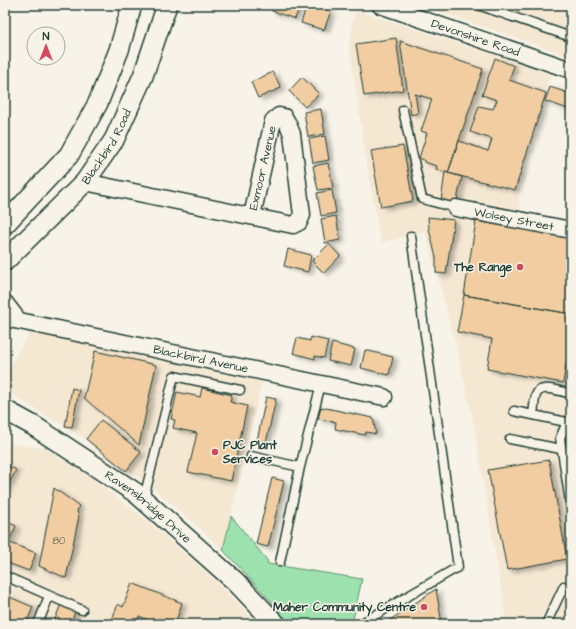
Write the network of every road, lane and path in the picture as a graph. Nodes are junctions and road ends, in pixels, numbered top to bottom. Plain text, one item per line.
1 (132, 5) edge
2 (167, 5) edge
3 (380, 5) edge
4 (478, 5) edge
5 (571, 37) edge
6 (571, 70) edge
7 (403, 110) dead end
8 (85, 182) junction
9 (456, 208) joint
10 (252, 216) junction
11 (5, 224) edge
12 (571, 230) edge
13 (411, 236) dead end
14 (5, 262) edge
15 (5, 303) edge
16 (11, 319) edge
17 (321, 384) junction
18 (240, 390) dead end
19 (571, 394) edge
20 (384, 397) dead end
21 (5, 410) edge
22 (514, 411) dead end
23 (533, 415) junction
24 (569, 422) edge
25 (510, 439) dead end
26 (561, 449) junction
27 (251, 456) dead end
28 (567, 461) edge
29 (300, 467) junction
30 (144, 500) junction
31 (571, 509) edge
32 (280, 562) dead end
33 (5, 576) edge
34 (564, 586) dead end
35 (49, 596) junction
36 (82, 610) dead end
37 (38, 624) edge
38 (276, 624) edge
39 (360, 624) edge
40 (546, 624) edge

1 - 11 street
2 - 8 street, Blackbird Road
3 - 6 street, Devonshire Road
4 - 5 lane
7 - 9 lane
8 - 10 street, Exmoor Avenue
8 - 14 street, Blackbird Road
9 - 12 street, Wolsey Street
10 - 10 street, Exmoor Avenue
13 - 39 lane
15 - 16 street, Blackbird Avenue
16 - 17 street, Blackbird Avenue
17 - 20 street, Blackbird Avenue
17 - 29 lane
18 - 30 lane
19 - 23 lane
21 - 30 street, Ravensbridge Drive
22 - 23 lane
23 - 24 lane
24 - 26 lane
25 - 26 lane
26 - 28 lane
27 - 29 lane
28 - 31 lane
29 - 32 lane
30 - 38 street, Ravensbridge Drive
33 - 35 lane
34 - 40 lane
35 - 36 lane
35 - 37 lane

